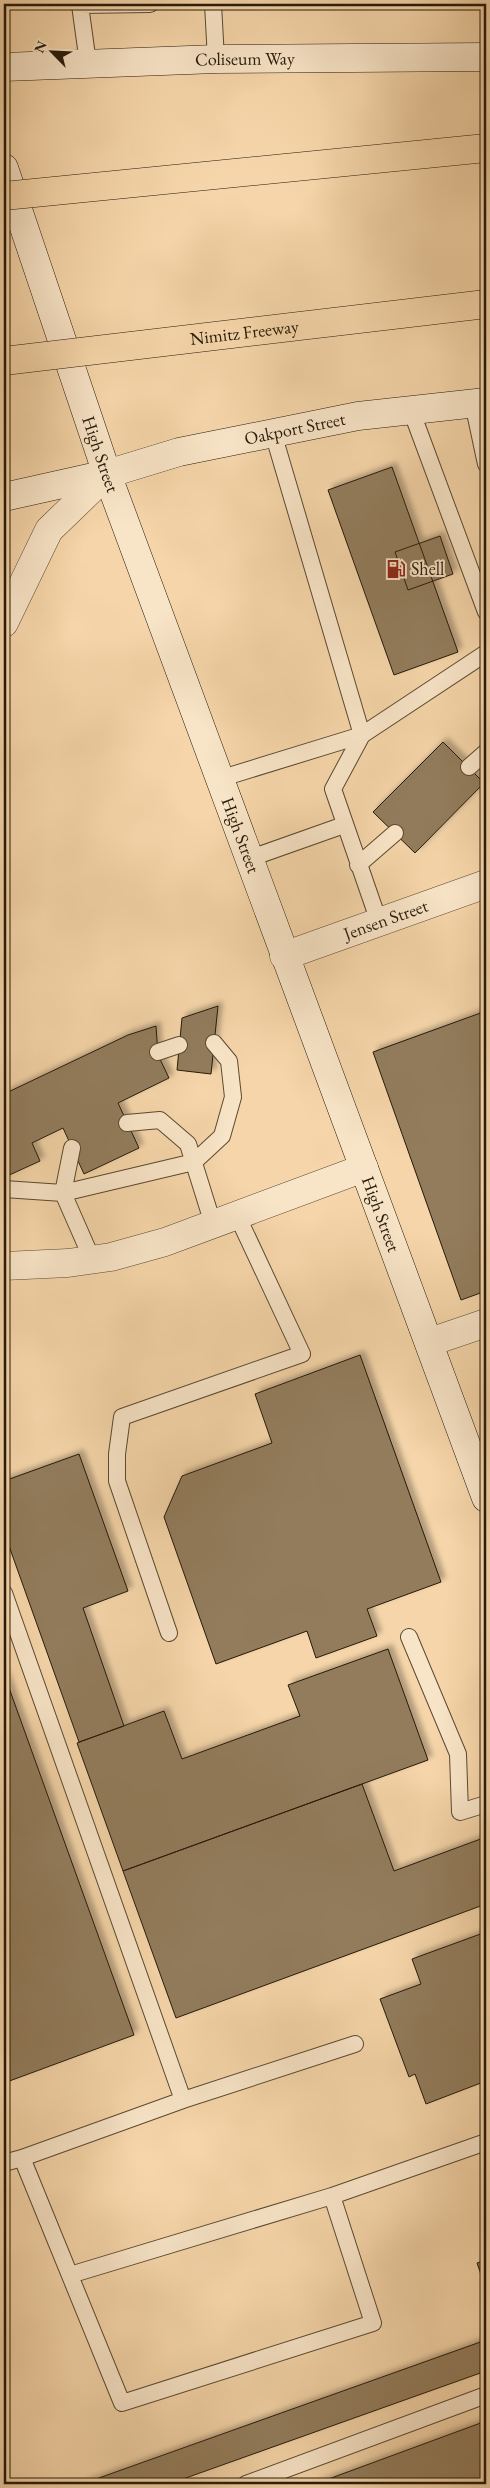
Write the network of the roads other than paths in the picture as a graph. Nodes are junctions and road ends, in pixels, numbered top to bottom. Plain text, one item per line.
1 (80, 4) edge
2 (150, 4) edge
3 (213, 4) edge
4 (486, 57) edge
5 (216, 59) junction
6 (88, 64) junction
7 (4, 67) edge
8 (486, 148) edge
9 (4, 168) edge
10 (4, 196) edge
11 (486, 304) edge
12 (4, 361) edge
13 (480, 402) edge
14 (411, 410) junction
15 (273, 433) junction
16 (486, 464) edge
17 (107, 474) junction
18 (4, 497) edge
19 (486, 612) edge
20 (4, 624) edge
21 (486, 653) edge
22 (362, 735) junction
23 (486, 752) edge
24 (468, 768) dead end
25 (219, 779) junction
26 (344, 825) junction
27 (395, 833) dead end
28 (248, 859) junction
29 (358, 865) junction
30 (486, 884) edge
31 (379, 922) junction
32 (284, 956) junction
33 (214, 1043) dead end
34 (180, 1045) dead end
35 (158, 1052) dead end
36 (127, 1123) dead end
37 (72, 1148) dead end
38 (194, 1162) junction
39 (364, 1168) junction
40 (4, 1189) edge
41 (62, 1193) junction
42 (225, 1220) junction
43 (92, 1259) junction
44 (4, 1266) edge
45 (486, 1323) edge
46 (430, 1342) junction
47 (484, 1484) edge
48 (4, 1593) edge
49 (169, 1633) dead end
50 (409, 1637) dead end
51 (486, 1804) edge
52 (355, 2044) dead end
53 (183, 2100) junction
54 (486, 2142) edge
55 (22, 2158) junction
56 (4, 2163) edge
57 (332, 2196) junction
58 (70, 2275) junction
59 (486, 2395) edge
60 (246, 2484) edge

1 - 2 lane
1 - 6 lane
3 - 5 lane
4 - 5 main road, Coliseum Way
5 - 6 main road, Coliseum Way
6 - 7 main road, Coliseum Way
8 - 10 highway, bridge
9 - 17 main road, High Street
11 - 12 highway, Nimitz Freeway, bridge
13 - 14 main road, Oakport Street
13 - 16 lane
14 - 15 main road, Oakport Street
14 - 19 lane
15 - 17 main road, Oakport Street
15 - 22 lane
17 - 18 main road, Oakport Street
17 - 20 main road
17 - 25 main road, High Street
21 - 22 lane
22 - 25 lane
22 - 26 lane
23 - 24 lane
25 - 28 main road, High Street
26 - 28 lane
26 - 29 lane
27 - 29 lane
28 - 32 main road, High Street
29 - 31 lane
30 - 31 main road, Jensen Street
31 - 32 main road, Jensen Street
32 - 39 main road, High Street
33 - 38 lane
34 - 35 lane
36 - 38 lane
37 - 41 lane
38 - 41 lane
38 - 42 lane
39 - 42 main road
39 - 46 main road, High Street
40 - 41 lane
41 - 43 lane
42 - 43 main road
42 - 49 lane
43 - 44 main road
45 - 46 main road
46 - 47 main road, High Street
48 - 53 lane
50 - 51 lane
52 - 53 lane
53 - 55 lane
54 - 57 lane
55 - 56 lane
55 - 58 lane
57 - 58 lane
57 - 58 lane
59 - 60 lane

